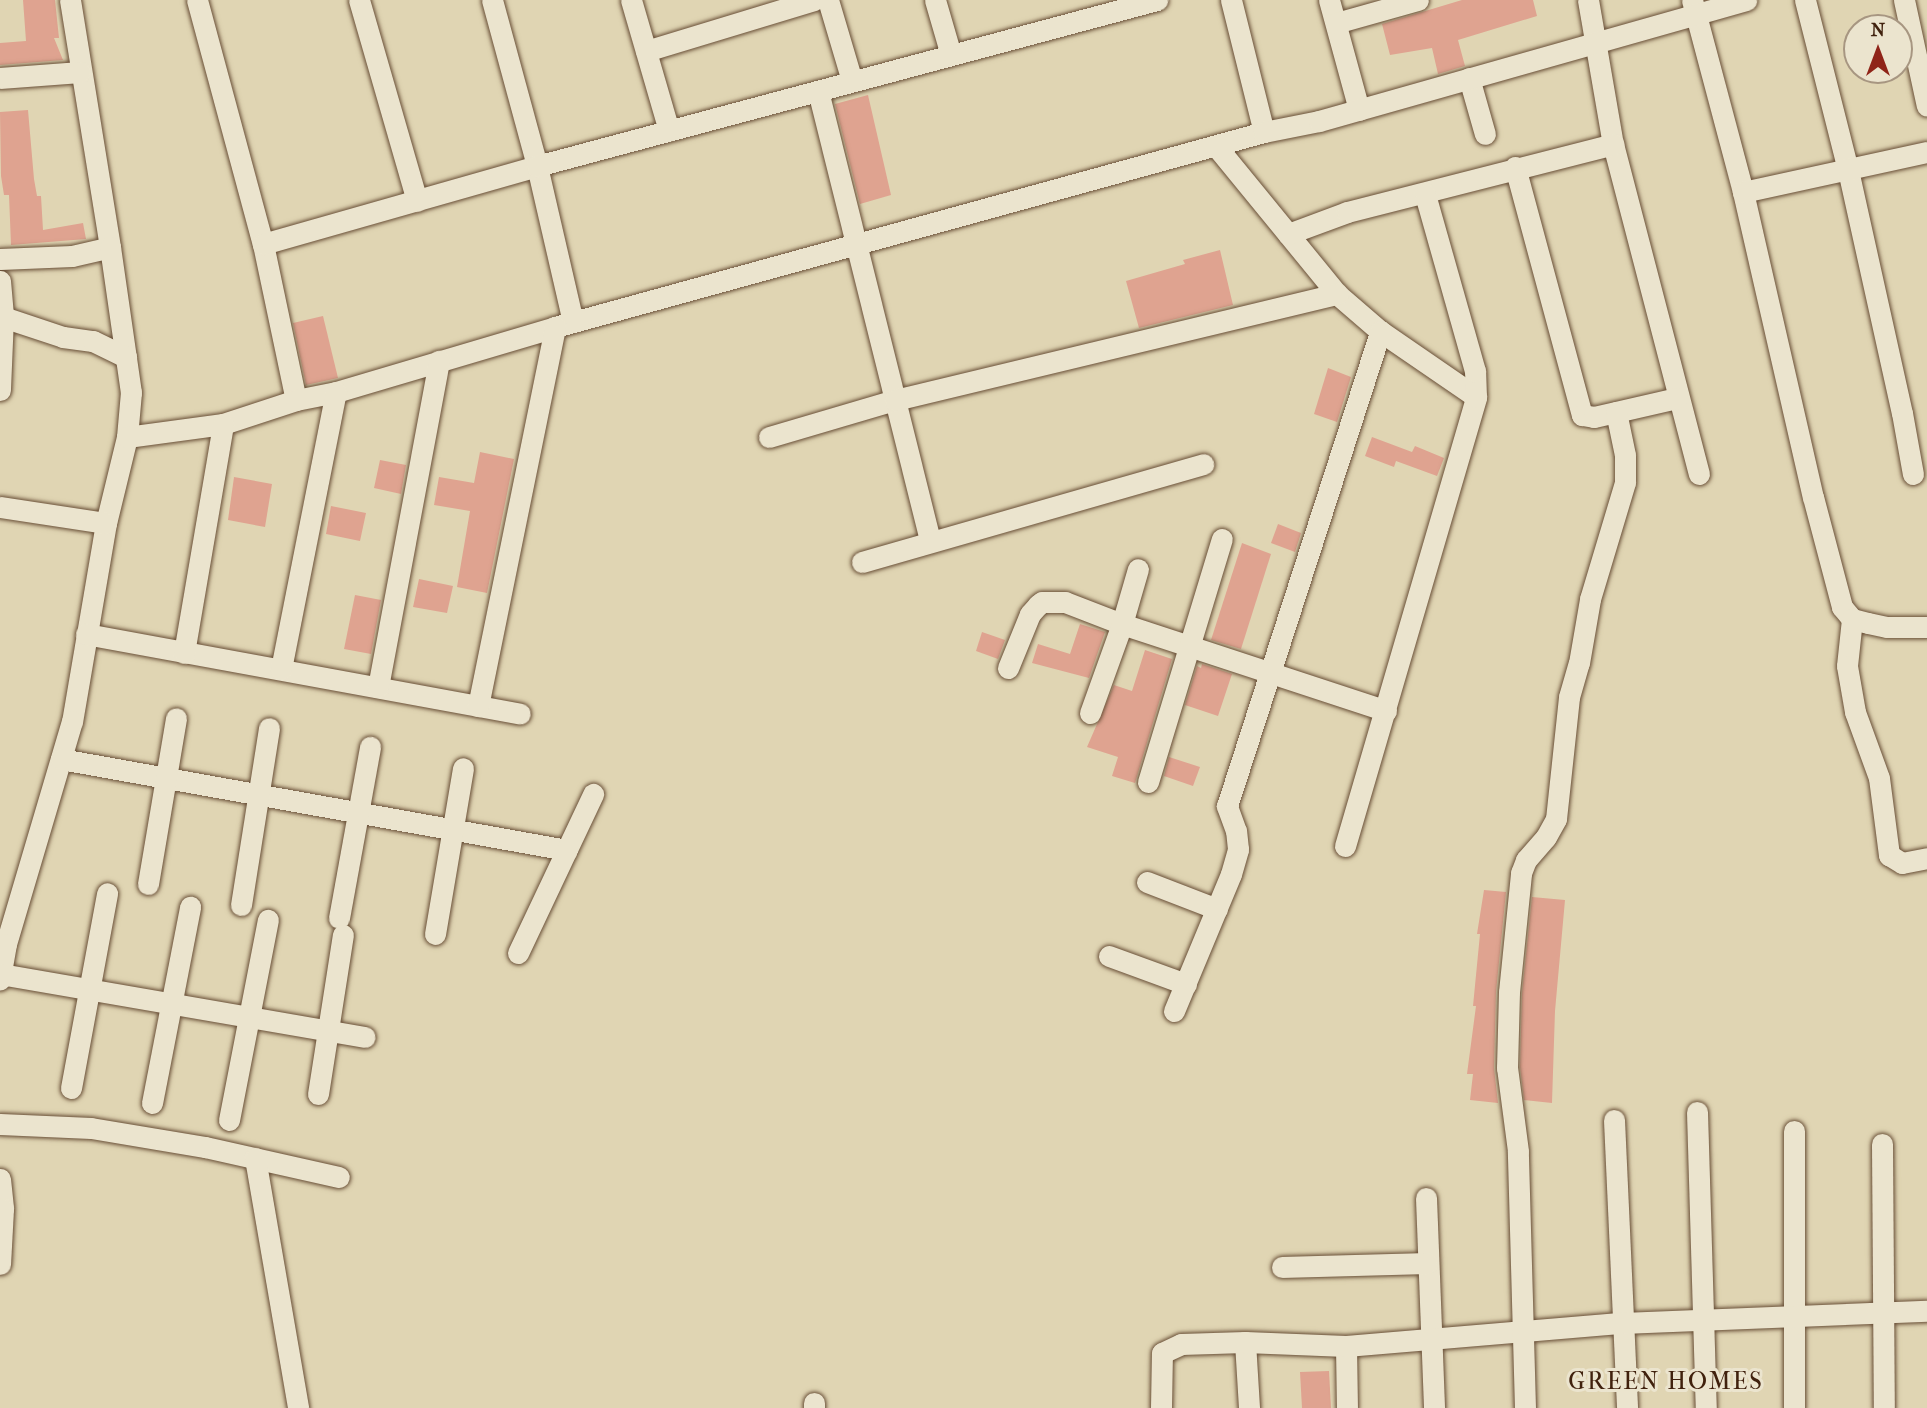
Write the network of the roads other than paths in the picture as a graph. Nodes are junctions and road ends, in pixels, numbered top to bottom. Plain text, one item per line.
1 (70, 0) edge
2 (197, 0) edge
3 (359, 0) edge
4 (492, 0) edge
5 (631, 0) edge
6 (814, 0) edge
7 (828, 0) edge
8 (935, 0) edge
9 (1157, 0) edge
10 (1231, 0) edge
11 (1329, 0) edge
12 (1418, 0) edge
13 (1588, 0) edge
14 (1746, 0) edge
15 (1805, 0) edge
16 (1904, 0) edge
17 (1694, 6) edge
18 (751, 9) edge
19 (1336, 23) junction
20 (1595, 41) junction
21 (646, 51) junction
22 (951, 55) junction
23 (80, 72) junction
24 (0, 78) edge
25 (1469, 78) junction
26 (852, 81) junction
27 (818, 91) junction
28 (1927, 106) edge
29 (1359, 110) junction
30 (669, 131) junction
31 (1264, 132) junction
32 (1485, 134) dead end
33 (1613, 144) junction
34 (1216, 146) junction
35 (1927, 152) edge
36 (537, 166) junction
37 (1515, 167) junction
38 (1848, 170) junction
39 (1743, 192) junction
40 (1425, 194) junction
41 (417, 201) junction
42 (1288, 234) junction
43 (263, 244) junction
44 (855, 246) junction
45 (110, 247) junction
46 (0, 259) edge
47 (0, 281) edge
48 (1337, 294) junction
49 (3, 317) junction
50 (564, 324) junction
51 (1380, 331) junction
52 (126, 357) junction
53 (439, 361) junction
54 (0, 390) edge
55 (336, 391) junction
56 (1476, 397) junction
57 (1677, 398) junction
58 (296, 400) junction
59 (895, 400) junction
60 (1616, 412) junction
61 (223, 424) junction
62 (127, 437) junction
63 (769, 437) dead end
64 (1203, 464) dead end
65 (1699, 474) dead end
66 (1913, 474) dead end
67 (0, 506) edge
68 (106, 523) junction
69 (1222, 539) dead end
70 (930, 540) junction
71 (862, 562) dead end
72 (1138, 569) dead end
73 (1852, 619) junction
74 (1122, 624) junction
75 (1927, 627) edge
76 (86, 634) junction
77 (1191, 645) junction
78 (184, 653) junction
79 (1008, 668) dead end
80 (281, 669) junction
81 (1272, 673) junction
82 (378, 687) junction
83 (478, 706) junction
84 (1387, 711) junction
85 (1090, 713) dead end
86 (520, 714) dead end
87 (176, 718) dead end
88 (270, 728) dead end
89 (370, 747) dead end
90 (61, 759) junction
91 (463, 768) dead end
92 (165, 776) junction
93 (1148, 782) dead end
94 (259, 794) junction
95 (593, 794) dead end
96 (358, 812) junction
97 (453, 829) junction
98 (1345, 846) dead end
99 (567, 850) junction
100 (1927, 858) edge
101 (1147, 882) dead end
102 (148, 884) dead end
103 (107, 893) dead end
104 (241, 905) dead end
105 (190, 907) dead end
106 (1217, 909) junction
107 (268, 920) dead end
108 (435, 934) dead end
109 (518, 953) dead end
110 (1109, 957) dead end
111 (0, 976) edge
112 (1185, 984) junction
113 (90, 990) junction
114 (172, 1004) junction
115 (1174, 1011) dead end
116 (249, 1017) junction
117 (328, 1031) junction
118 (365, 1037) dead end
119 (71, 1088) dead end
120 (318, 1094) dead end
121 (152, 1103) dead end
122 (1697, 1112) dead end
123 (229, 1120) dead end
124 (1614, 1120) dead end
125 (0, 1124) edge
126 (1794, 1131) dead end
127 (1882, 1144) dead end
128 (255, 1158) junction
129 (339, 1177) dead end
130 (0, 1179) edge
131 (1426, 1198) dead end
132 (1427, 1263) junction
133 (0, 1264) edge
134 (1282, 1268) dead end
135 (1927, 1311) edge
136 (1882, 1313) junction
137 (1793, 1317) junction
138 (1702, 1320) junction
139 (1622, 1323) junction
140 (1521, 1329) junction
141 (1430, 1341) junction
142 (1245, 1342) junction
143 (1346, 1346) junction
144 (298, 1408) edge
145 (1161, 1408) edge
146 (1249, 1408) edge
147 (1347, 1408) edge
148 (1434, 1408) edge
149 (1525, 1408) edge
150 (1626, 1408) edge
151 (1706, 1408) edge
152 (1794, 1408) edge
153 (1884, 1408) edge

1 - 23 street
2 - 43 street
3 - 41 street
4 - 36 street
5 - 21 street
6 - 18 street
7 - 26 street
8 - 22 street
9 - 22 street
10 - 31 street
11 - 19 street
12 - 19 street
13 - 20 street
14 - 17 street
15 - 38 street
16 - 28 street
17 - 20 street
17 - 39 street
18 - 21 street
19 - 29 street
20 - 25 street
20 - 33 street
21 - 30 street
22 - 26 street
23 - 24 street
23 - 45 street
25 - 29 street
25 - 32 street
26 - 27 street
27 - 30 street
27 - 44 street
29 - 31 street
30 - 36 street
31 - 34 street
33 - 37 street
33 - 57 street
34 - 42 street
34 - 44 street
35 - 38 street
36 - 41 street
36 - 50 street
37 - 40 street
37 - 60 street
38 - 39 street
38 - 66 street
39 - 73 street
40 - 42 street
40 - 56 street
41 - 43 street
42 - 48 street
43 - 58 street
44 - 50 street
44 - 59 street
45 - 46 street
45 - 52 street
47 - 49 street
48 - 51 street
48 - 59 street
49 - 52 street
49 - 54 street
50 - 53 street
50 - 83 street
51 - 56 street
51 - 81 street
52 - 62 street
53 - 55 street
53 - 82 street
55 - 58 street
55 - 80 street
56 - 84 street
57 - 60 street
57 - 65 street
58 - 61 street
59 - 63 street
59 - 70 street
60 - 140 street
61 - 62 street
61 - 78 street
62 - 68 street
64 - 70 street
67 - 68 street
68 - 76 street
69 - 77 street
70 - 71 street
72 - 74 street
73 - 75 street
73 - 100 street
74 - 77 street
74 - 79 street
74 - 85 street
76 - 78 street
76 - 90 street
77 - 81 street
77 - 93 street
78 - 80 street
80 - 82 street
81 - 84 street
81 - 106 street
82 - 83 street
83 - 86 street
84 - 98 street
87 - 92 street
88 - 94 street
89 - 96 street
90 - 92 street
90 - 111 street
91 - 97 street
92 - 94 street
92 - 102 street
94 - 96 street
94 - 104 street
95 - 99 street
96 - 97 street
96 - 117 street
97 - 99 street
97 - 108 street
99 - 109 street
101 - 106 street
103 - 113 street
105 - 114 street
106 - 112 street
107 - 116 street
110 - 112 street
111 - 113 street
112 - 115 street
113 - 114 street
113 - 119 street
114 - 116 street
114 - 121 street
116 - 117 street
116 - 123 street
117 - 118 street
117 - 120 street
122 - 138 street
124 - 139 street
125 - 128 street
126 - 137 street
127 - 136 street
128 - 129 street
128 - 144 street
130 - 133 street
131 - 132 street
132 - 134 street
132 - 141 street
135 - 136 street
136 - 137 street
136 - 153 street
137 - 138 street
137 - 152 street
138 - 139 street
138 - 151 street
139 - 140 street
139 - 150 street
140 - 141 street
140 - 149 street
141 - 143 street
141 - 148 street
142 - 143 street
142 - 145 street
142 - 146 street
143 - 147 street

